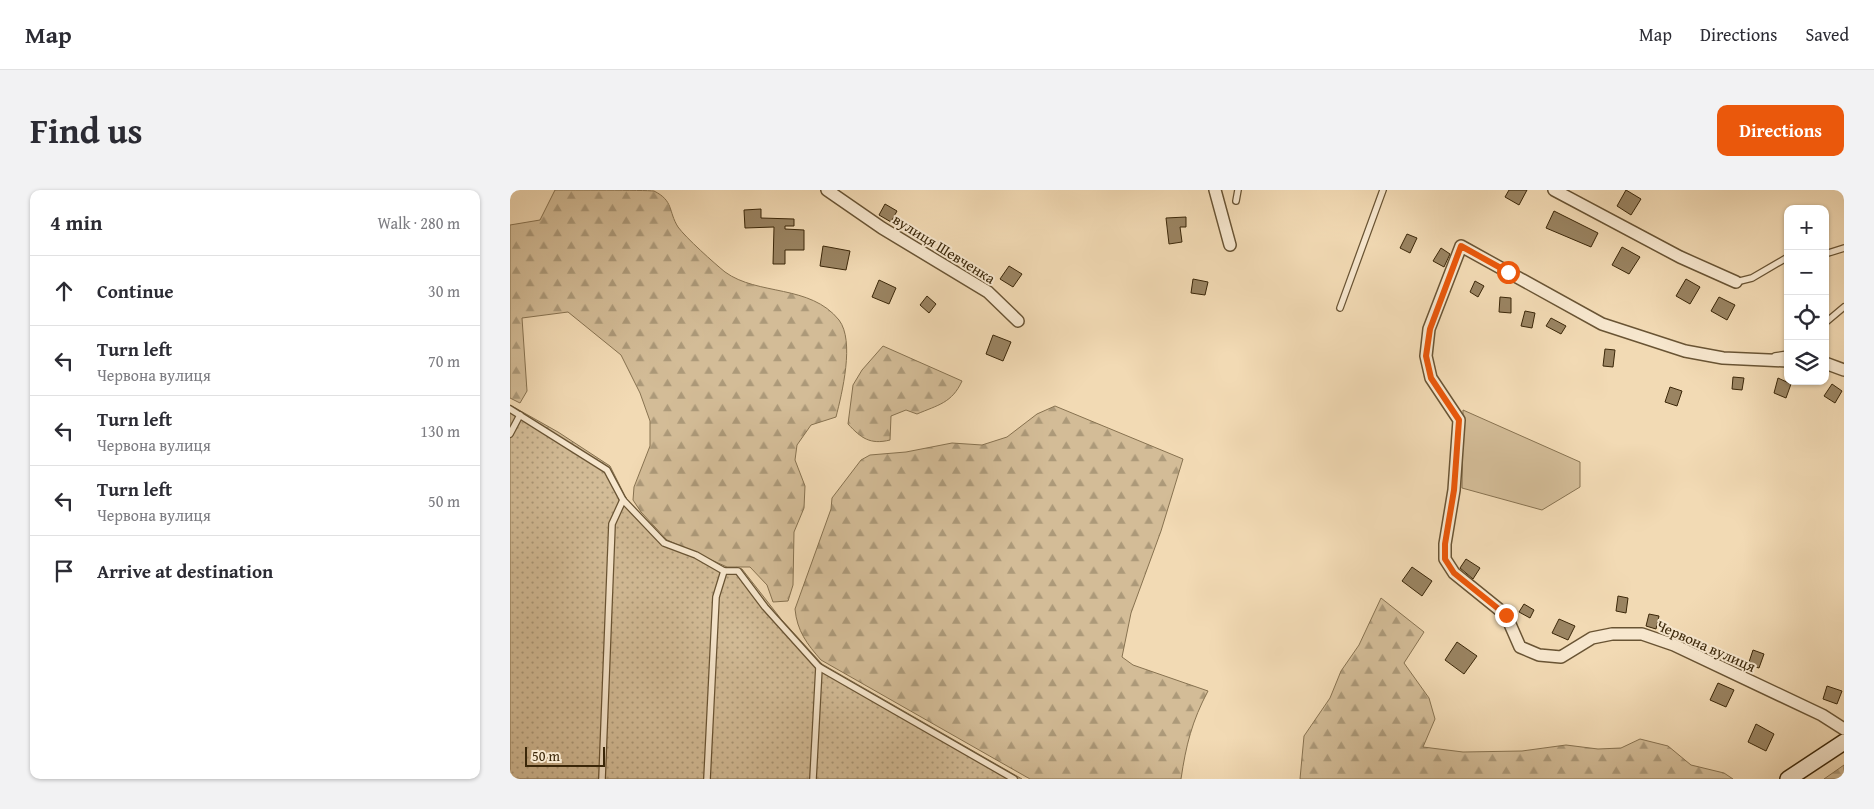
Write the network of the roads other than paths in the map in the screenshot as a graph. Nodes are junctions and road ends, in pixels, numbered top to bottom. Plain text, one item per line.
1 (826, 190) edge
2 (1214, 190) edge
3 (1238, 190) edge
4 (1384, 190) edge
5 (1554, 190) edge
6 (1236, 201) dead end
7 (1230, 245) dead end
8 (1844, 248) edge
9 (1829, 253) edge
10 (1784, 259) edge
11 (1736, 282) joint
12 (1844, 307) edge
13 (1340, 308) dead end
14 (1829, 320) edge
15 (1018, 321) dead end
16 (1784, 355) edge
17 (1767, 358) junction
18 (1784, 360) edge
19 (1829, 364) edge
20 (1844, 370) edge
21 (510, 409) edge
22 (520, 415) junction
23 (510, 434) edge
24 (623, 500) junction
25 (724, 571) junction
26 (819, 667) junction
27 (1844, 729) edge
28 (1844, 742) edge
29 (602, 779) edge
30 (707, 779) edge
31 (813, 779) edge
32 (1014, 779) edge
33 (1788, 779) edge

1 - 15 street, вулиця Шевченка
2 - 7 street
3 - 6 lane
4 - 13 lane
5 - 11 street
8 - 9 lane
10 - 11 lane
12 - 14 lane
16 - 17 lane
17 - 18 street
17 - 27 street, Червона вулиця
19 - 20 street
21 - 22 lane
22 - 23 lane
22 - 24 lane
24 - 25 lane
24 - 29 lane
25 - 26 lane
25 - 30 lane
26 - 31 lane
26 - 32 lane
28 - 33 street

